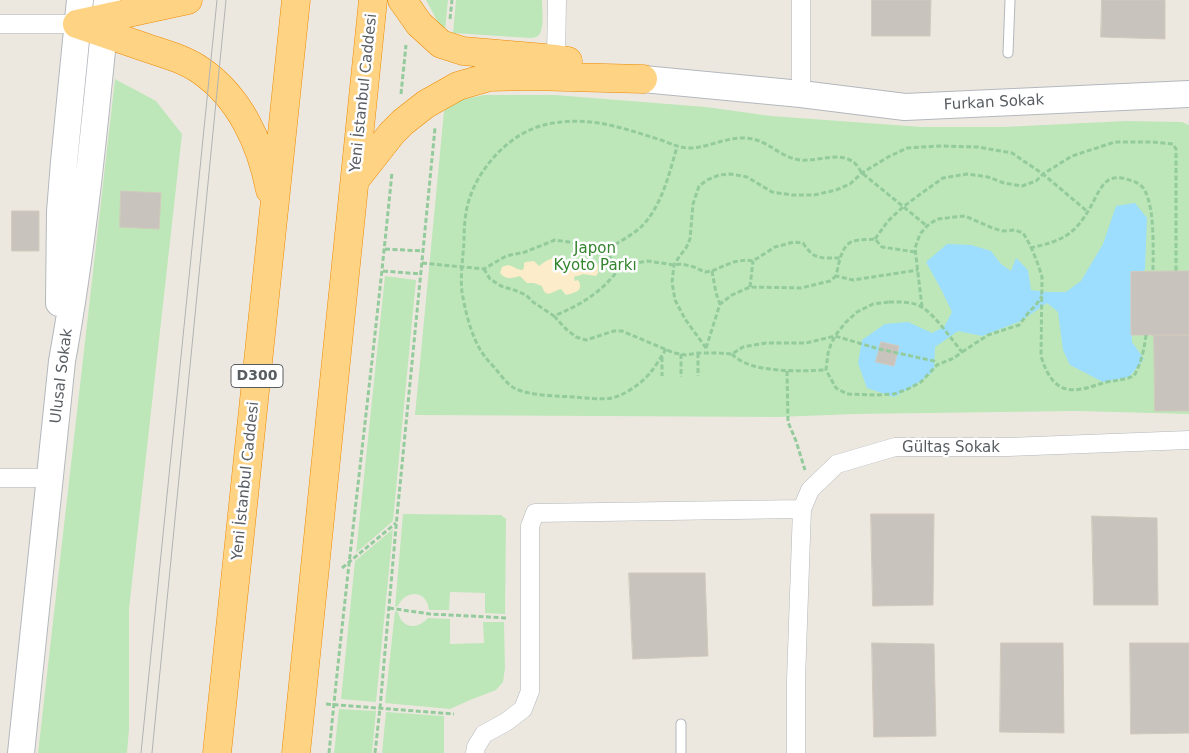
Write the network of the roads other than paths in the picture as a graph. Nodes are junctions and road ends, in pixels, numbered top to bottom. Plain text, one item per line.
1 (188, 0) edge
2 (296, 0) edge
3 (374, 0) edge
4 (402, 0) edge
5 (557, 0) edge
6 (801, 0) edge
7 (1010, 0) edge
8 (79, 12) edge
9 (105, 17) edge
10 (0, 24) edge
11 (1008, 52) dead end
12 (556, 59) junction
13 (643, 79) junction
14 (801, 94) junction
15 (1189, 94) edge
16 (355, 180) junction
17 (274, 209) junction
18 (62, 361) junction
19 (1189, 440) edge
20 (0, 478) edge
21 (50, 478) junction
22 (802, 509) junction
23 (681, 724) dead end
24 (21, 753) edge
25 (217, 753) edge
26 (296, 753) edge
27 (475, 753) edge
28 (681, 753) edge
29 (796, 753) edge

1 - 9 highway
2 - 17 highway, Yeni İstanbul Caddesi / D300
3 - 16 highway, Yeni İstanbul Caddesi
4 - 12 highway
5 - 12 street
6 - 14 street
7 - 11 lane
8 - 9 highway
8 - 10 street
8 - 18 street
9 - 17 highway
9 - 18 street, Ulusal Sokak
12 - 13 highway
13 - 14 street, Furkan Sokak
13 - 16 highway
14 - 15 street, Furkan Sokak
16 - 26 highway, Yeni İstanbul Caddesi
17 - 25 highway, Yeni İstanbul Caddesi / D300
18 - 21 street, Ulusal Sokak
19 - 22 street, Gültaş Sokak
20 - 21 street
21 - 24 street, Ulusal Sokak
22 - 27 street
22 - 29 street, Gültaş Sokak
23 - 28 lane

